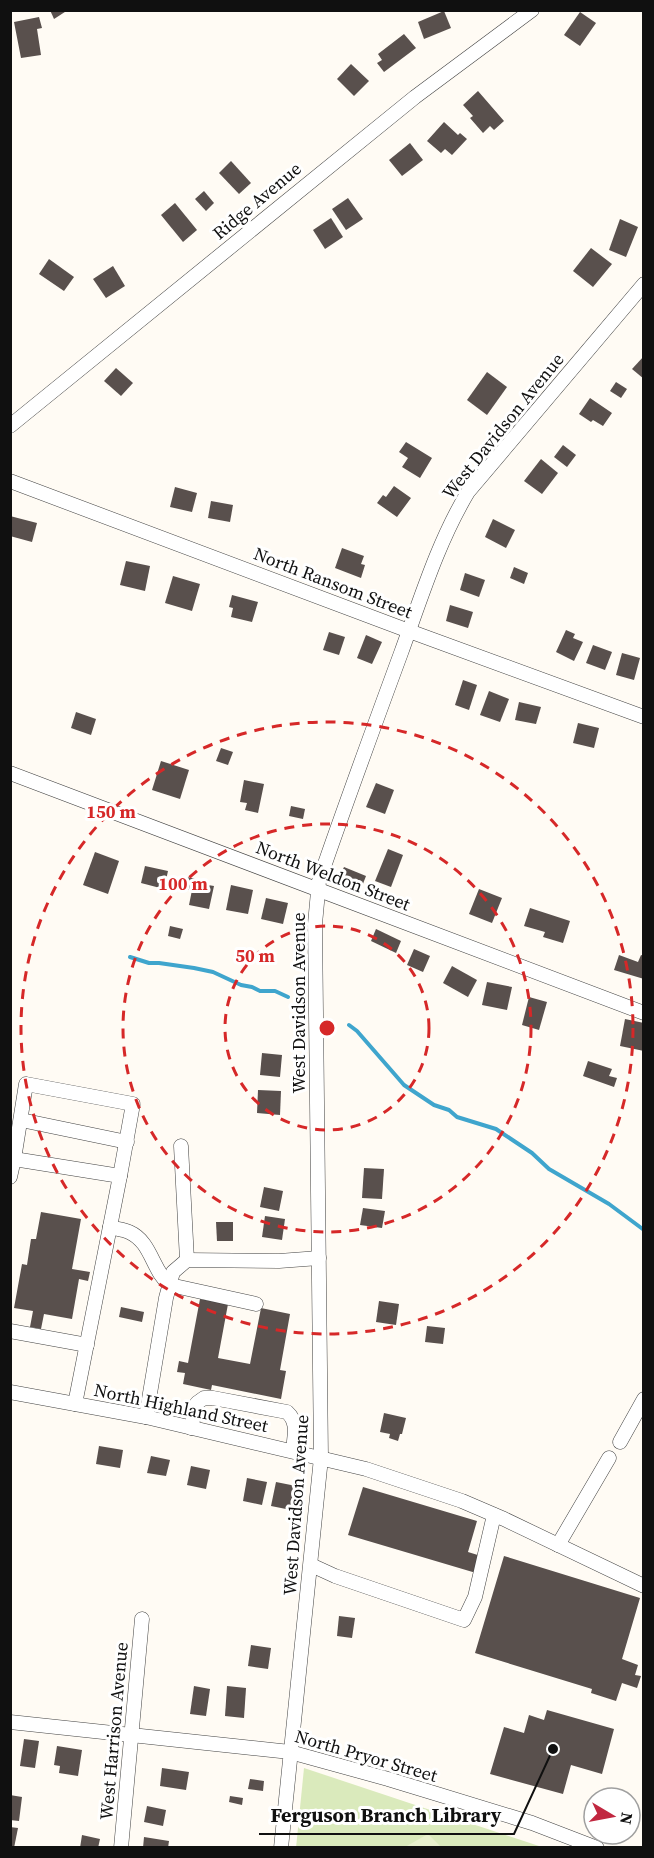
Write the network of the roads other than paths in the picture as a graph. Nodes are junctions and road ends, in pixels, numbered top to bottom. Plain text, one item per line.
1 (532, 10) edge
2 (644, 284) edge
3 (10, 426) edge
4 (10, 480) edge
5 (409, 631) junction
6 (643, 716) edge
7 (10, 773) edge
8 (318, 889) junction
9 (644, 1013) edge
10 (21, 1120) junction
11 (127, 1142) junction
12 (181, 1146) dead end
13 (12, 1158) edge
14 (120, 1176) junction
15 (10, 1177) edge
16 (110, 1227) junction
17 (319, 1258) junction
18 (187, 1260) junction
19 (170, 1285) junction
20 (256, 1304) dead end
21 (10, 1330) edge
22 (87, 1345) junction
23 (10, 1392) edge
24 (644, 1399) edge
25 (75, 1404) junction
26 (146, 1417) junction
27 (191, 1428) junction
28 (620, 1442) dead end
29 (293, 1451) junction
30 (321, 1458) junction
31 (609, 1458) dead end
32 (494, 1515) junction
33 (558, 1545) junction
34 (311, 1565) junction
35 (644, 1586) edge
36 (142, 1619) dead end
37 (10, 1722) edge
38 (131, 1736) junction
39 (290, 1752) junction
40 (562, 1835) junction
41 (121, 1848) edge
42 (281, 1848) edge
43 (570, 1848) edge
44 (597, 1848) edge

1 - 3 street, Ridge Avenue
2 - 5 street, West Davidson Avenue
4 - 5 street, North Ransom Street
5 - 6 street, North Ransom Street
5 - 8 street, West Davidson Avenue
7 - 8 street, North Weldon Street
8 - 9 street, North Weldon Street
8 - 17 street, West Davidson Avenue
10 - 11 street
10 - 11 street
10 - 13 street
11 - 14 street
12 - 18 street
13 - 14 street
13 - 15 street
14 - 16 street
16 - 19 street
16 - 22 street
17 - 18 street
17 - 30 street, West Davidson Avenue
18 - 19 street
19 - 20 street
19 - 26 street
21 - 22 street
22 - 25 street
23 - 25 street, North Highland Street
24 - 28 street
25 - 26 street, North Highland Street
26 - 27 street, North Highland Street
27 - 29 street, North Highland Street
27 - 29 street
29 - 30 street, North Highland Street
30 - 32 street, North Highland Street
30 - 34 street, West Davidson Avenue
31 - 33 street
32 - 33 street, North Highland Street
32 - 34 street
33 - 35 street, North Highland Street
34 - 39 street, West Davidson Avenue
36 - 38 street, West Harrison Avenue
37 - 38 street, North Pryor Street
38 - 39 street, North Pryor Street
38 - 41 street, West Harrison Avenue
39 - 40 street, North Pryor Street
39 - 42 street, West Davidson Avenue
40 - 43 street
40 - 44 street, North Pryor Street

